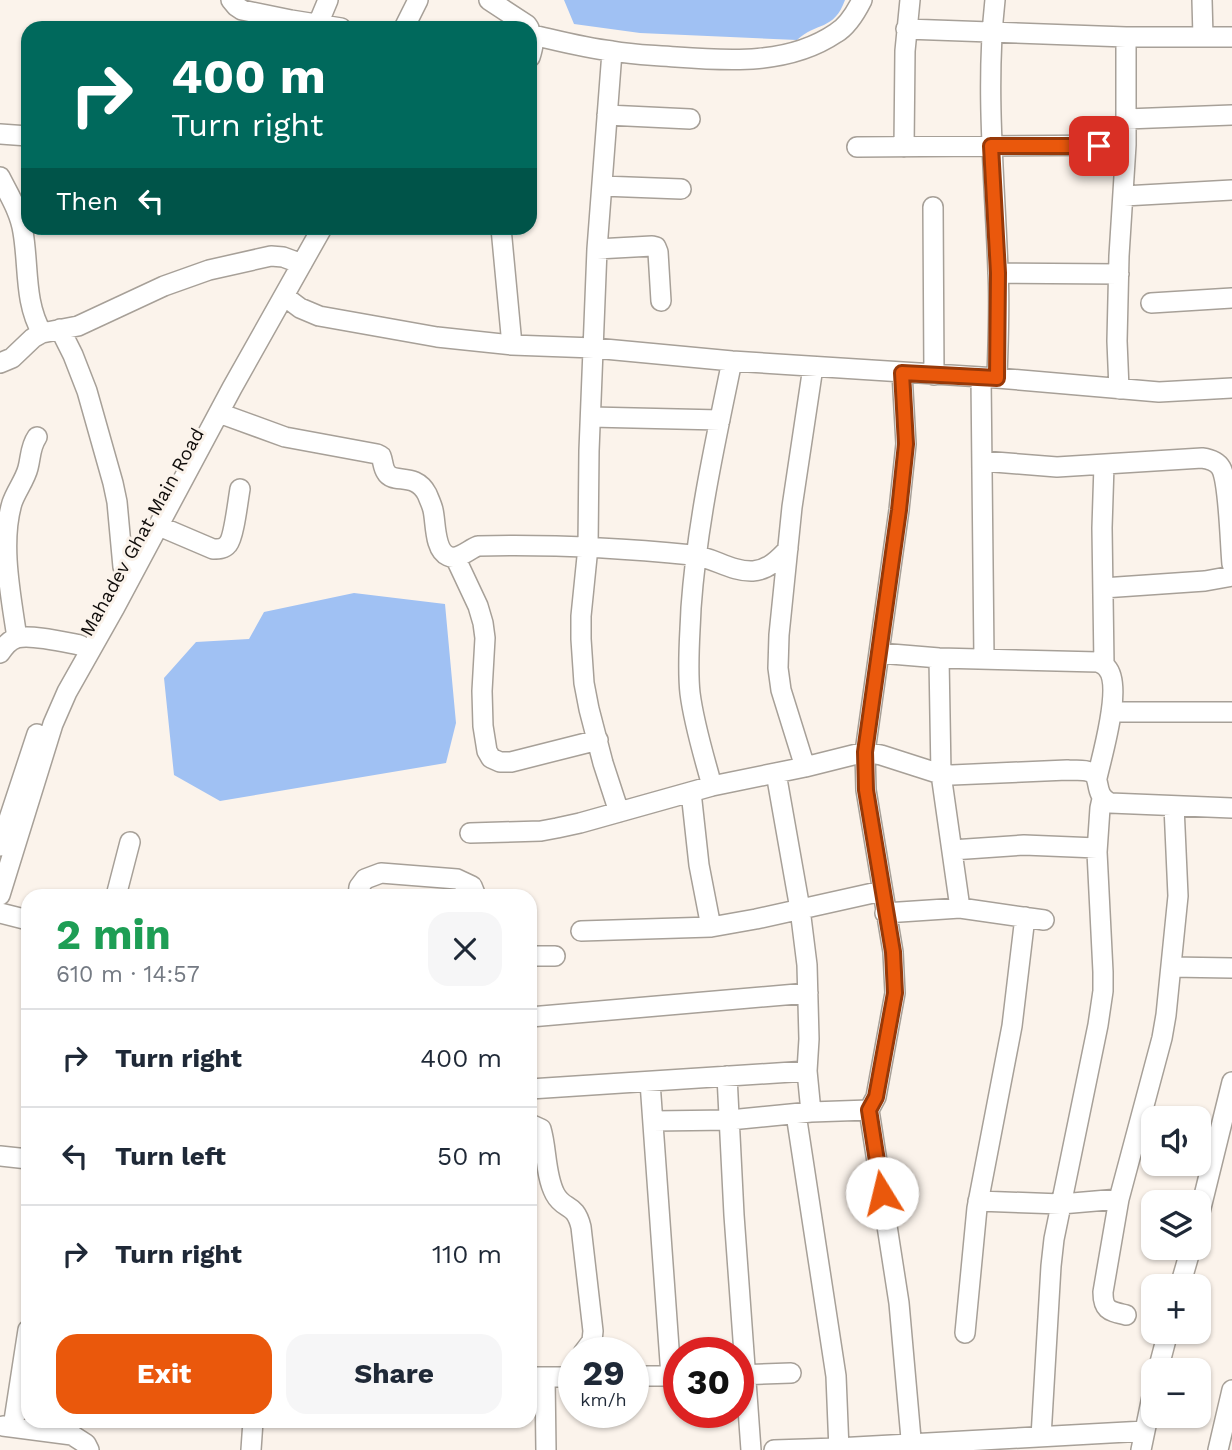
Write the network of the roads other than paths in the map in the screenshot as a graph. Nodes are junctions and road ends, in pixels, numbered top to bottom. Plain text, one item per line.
1 (231, 0) edge
2 (328, 0) edge
3 (418, 0) edge
4 (431, 0) edge
5 (489, 0) edge
6 (862, 0) edge
7 (910, 0) edge
8 (995, 0) edge
9 (1202, 0) edge
10 (298, 21) edge
11 (319, 21) edge
12 (408, 21) edge
13 (421, 21) edge
14 (521, 21) edge
15 (906, 29) junction
16 (992, 31) junction
17 (537, 33) edge
18 (1126, 37) junction
19 (1203, 37) junction
20 (1232, 37) edge
21 (612, 52) junction
22 (607, 115) junction
23 (1232, 115) edge
24 (690, 119) dead end
25 (1126, 120) junction
26 (0, 134) edge
27 (21, 136) edge
28 (1126, 145) junction
29 (991, 146) junction
30 (857, 147) dead end
31 (904, 147) junction
32 (0, 177) edge
33 (602, 186) junction
34 (681, 189) dead end
35 (1232, 190) edge
36 (1124, 196) junction
37 (933, 207) dead end
38 (21, 211) edge
39 (23, 235) edge
40 (305, 235) edge
41 (317, 235) edge
42 (502, 235) edge
43 (597, 249) junction
44 (296, 262) junction
45 (998, 273) junction
46 (1119, 274) junction
47 (284, 296) junction
48 (1232, 298) edge
49 (661, 301) dead end
50 (1151, 303) dead end
51 (51, 331) junction
52 (512, 345) junction
53 (594, 348) junction
54 (732, 362) junction
55 (0, 363) edge
56 (813, 367) junction
57 (902, 373) junction
58 (934, 375) junction
59 (989, 377) junction
60 (1232, 387) edge
61 (1119, 389) junction
62 (219, 413) junction
63 (591, 418) junction
64 (720, 420) junction
65 (37, 437) dead end
66 (982, 461) junction
67 (1104, 465) junction
68 (240, 488) dead end
69 (159, 526) junction
70 (588, 547) junction
71 (788, 549) junction
72 (696, 555) junction
73 (455, 557) junction
74 (1232, 564) edge
75 (123, 567) junction
76 (1232, 576) edge
77 (1103, 588) junction
78 (17, 638) junction
79 (79, 645) junction
80 (0, 653) edge
81 (879, 653) junction
82 (939, 658) junction
83 (984, 658) junction
84 (1104, 664) junction
85 (1112, 712) junction
86 (1232, 712) edge
87 (598, 740) junction
88 (865, 752) junction
89 (805, 767) junction
90 (775, 773) junction
91 (941, 774) junction
92 (1097, 778) junction
93 (712, 786) junction
94 (691, 792) junction
95 (1102, 799) junction
96 (1174, 806) junction
97 (1232, 808) edge
98 (619, 812) junction
99 (470, 833) dead end
100 (130, 842) dead end
101 (0, 846) edge
102 (1097, 848) junction
103 (952, 850) junction
104 (118, 889) edge
105 (359, 889) edge
106 (473, 889) edge
107 (881, 891) junction
108 (0, 895) edge
109 (960, 908) junction
110 (800, 909) junction
111 (0, 913) edge
112 (885, 913) junction
113 (21, 918) edge
114 (711, 927) junction
115 (581, 931) dead end
116 (537, 956) edge
117 (555, 956) dead end
118 (1171, 967) junction
119 (1232, 968) edge
120 (808, 993) junction
121 (537, 1016) edge
122 (807, 1071) junction
123 (727, 1076) junction
124 (650, 1082) junction
125 (1232, 1082) edge
126 (537, 1090) edge
127 (869, 1110) junction
128 (804, 1113) junction
129 (730, 1120) junction
130 (653, 1121) junction
131 (537, 1128) edge
132 (0, 1156) edge
133 (21, 1158) edge
134 (1205, 1190) edge
135 (1119, 1199) junction
136 (978, 1201) junction
137 (1061, 1203) junction
138 (1126, 1315) dead end
139 (965, 1333) dead end
140 (592, 1337) edge
141 (672, 1337) edge
142 (740, 1337) edge
143 (21, 1360) edge
144 (791, 1373) dead end
145 (754, 1375) edge
146 (537, 1377) edge
147 (558, 1377) edge
148 (1232, 1390) edge
149 (6, 1427) edge
150 (253, 1428) edge
151 (748, 1428) edge
152 (1041, 1437) junction
153 (1143, 1440) edge
154 (1006, 1444) edge
155 (912, 1447) edge
156 (839, 1449) edge
157 (89, 1450) edge
158 (251, 1450) edge
159 (546, 1450) edge
160 (751, 1450) edge
161 (774, 1450) edge
162 (787, 1450) edge
163 (1218, 1450) edge

1 - 10 street
2 - 11 street
3 - 12 street
4 - 13 street
5 - 14 street
6 - 21 street
7 - 15 street
8 - 16 street
9 - 19 street
15 - 16 street
15 - 31 street
16 - 18 street
16 - 29 street
17 - 21 street
18 - 19 street
18 - 25 street
19 - 20 street
21 - 22 street
22 - 24 street
22 - 33 street
23 - 25 street
25 - 28 street
26 - 27 street
28 - 29 street
28 - 36 street
29 - 31 street
29 - 45 street
30 - 31 street
32 - 38 street
33 - 34 street
33 - 43 street
35 - 36 street
36 - 46 street
37 - 58 street
39 - 51 street
40 - 44 street, Mahadev Ghat Main Road
41 - 44 street
42 - 52 street
43 - 49 street
43 - 53 street
44 - 47 street
44 - 51 street
44 - 75 street, Mahadev Ghat Main Road
45 - 46 street
45 - 59 street
46 - 61 street
47 - 52 street
47 - 62 street
48 - 50 street
51 - 55 street
51 - 75 street
52 - 53 street
53 - 54 street
53 - 63 street
54 - 56 street
54 - 64 street
56 - 57 street
56 - 71 street
57 - 58 street
57 - 81 street
58 - 59 street
59 - 61 street
59 - 66 street
60 - 61 street
62 - 69 street
62 - 73 street
63 - 64 street
63 - 70 street
64 - 72 street
65 - 78 street
66 - 67 street
66 - 83 street
67 - 74 street
67 - 77 street
68 - 69 street
69 - 108 street
70 - 72 street
70 - 73 street
70 - 87 street
71 - 72 street
71 - 89 street
72 - 93 street
73 - 87 street
75 - 79 street, Mahadev Ghat Main Road
76 - 77 street
77 - 84 street
78 - 79 street
78 - 80 street
79 - 101 street, Mahadev Ghat Main Road
81 - 82 street
81 - 88 street
82 - 83 street
82 - 91 street
83 - 84 street
84 - 85 street
85 - 86 street
85 - 92 street
87 - 98 street
88 - 89 street
88 - 91 street
88 - 107 street
89 - 90 street
90 - 93 street
90 - 110 street
91 - 92 street
91 - 103 street
92 - 95 street
93 - 94 street
94 - 98 street
94 - 114 street
95 - 96 street
95 - 102 street
96 - 97 street
96 - 118 street
98 - 99 street
100 - 104 street
102 - 103 street
102 - 137 street
103 - 109 street
105 - 106 street
107 - 110 street
107 - 112 street
109 - 112 street
109 - 136 street
110 - 114 street
110 - 120 street
111 - 113 street
112 - 127 street
114 - 115 street
116 - 117 street
118 - 119 street
118 - 135 street
120 - 121 street
120 - 122 street
122 - 123 street
122 - 128 street
123 - 124 street
123 - 129 street
124 - 126 street
124 - 130 street
125 - 134 street
127 - 128 street
127 - 155 street
128 - 129 street
128 - 156 street
129 - 130 street
129 - 142 street
130 - 141 street
131 - 140 street
132 - 133 street
135 - 137 street
135 - 138 street
136 - 137 street
136 - 139 street
137 - 152 street
143 - 149 street
144 - 145 street
146 - 147 street
146 - 159 street
148 - 163 street
149 - 157 street
150 - 158 street
151 - 160 street
152 - 153 street
152 - 154 street
154 - 155 street
155 - 156 street
156 - 162 street
161 - 162 street

